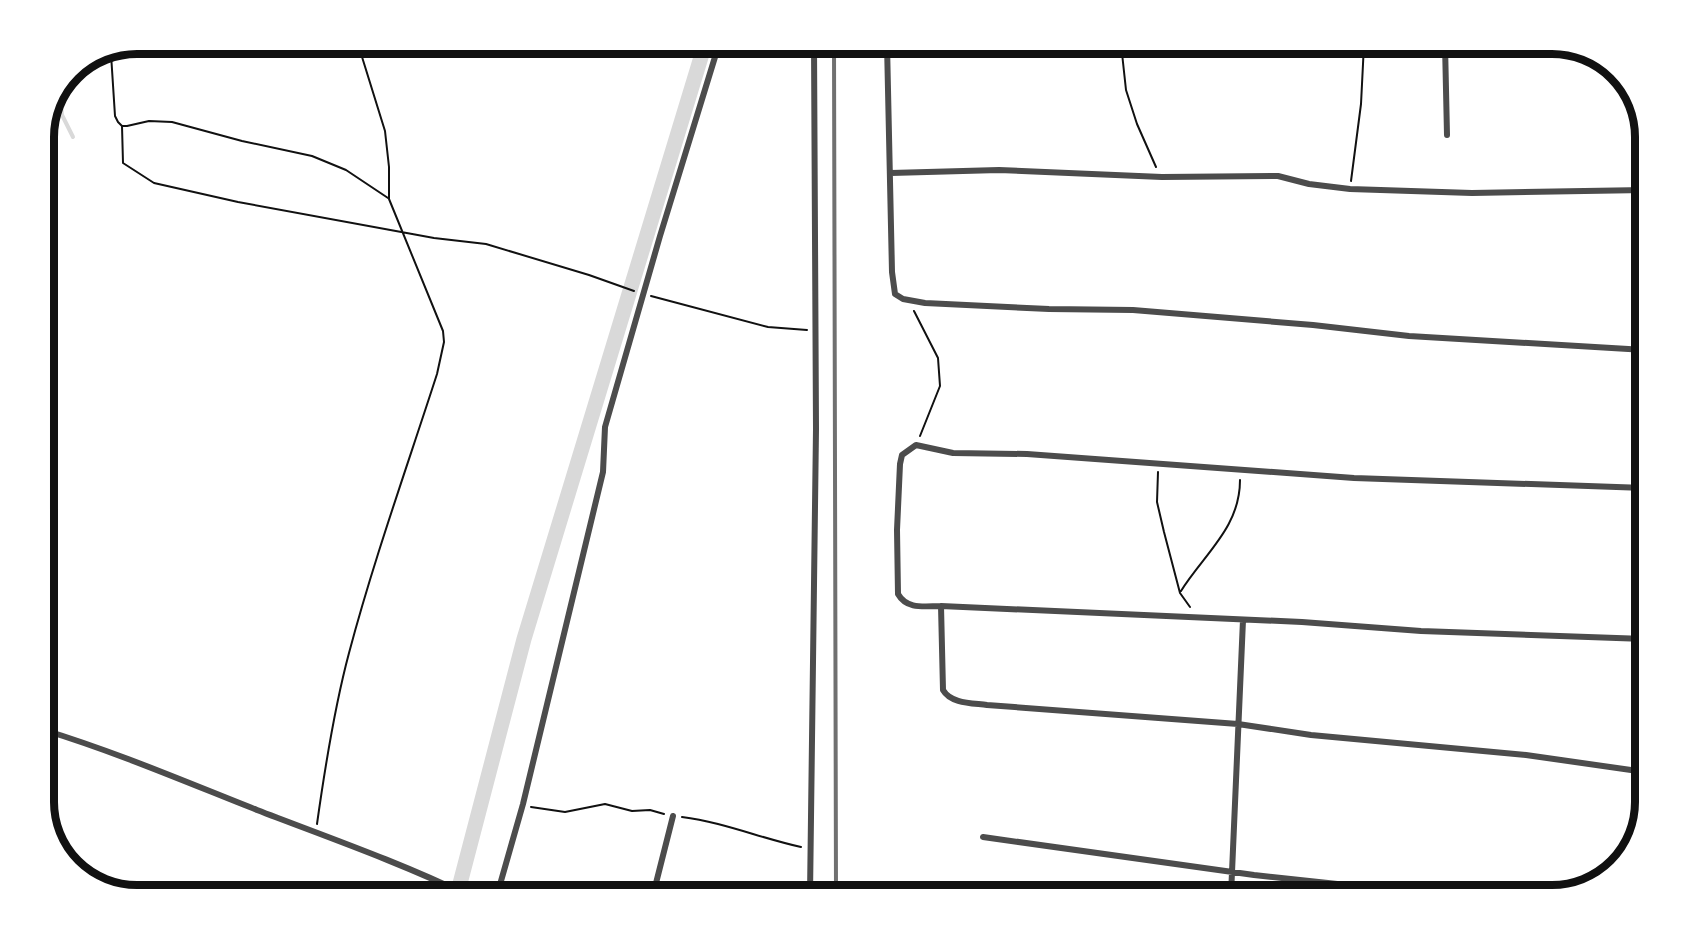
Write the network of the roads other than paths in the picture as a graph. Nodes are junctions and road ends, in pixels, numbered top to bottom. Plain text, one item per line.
1 (716, 54) edge
2 (814, 54) edge
3 (887, 54) edge
4 (1445, 54) edge
5 (1447, 135) dead end
6 (891, 173) junction
7 (1635, 190) edge
8 (1635, 349) edge
9 (1635, 488) edge
10 (941, 606) junction
11 (1243, 620) junction
12 (1635, 639) edge
13 (1238, 724) junction
14 (54, 734) edge
15 (1635, 770) edge
16 (673, 816) dead end
17 (983, 837) dead end
18 (1231, 872) junction
19 (445, 885) edge
20 (499, 885) edge
21 (656, 885) edge
22 (810, 885) edge
23 (1231, 885) edge
24 (1344, 885) edge

1 - 20 street
2 - 22 street
3 - 6 street
4 - 5 street
6 - 7 street
6 - 8 street
9 - 10 street
10 - 11 street
10 - 13 street
11 - 12 street
11 - 13 street
13 - 15 street
13 - 18 street
14 - 19 street
16 - 21 street
17 - 18 street
18 - 23 street
18 - 24 street

